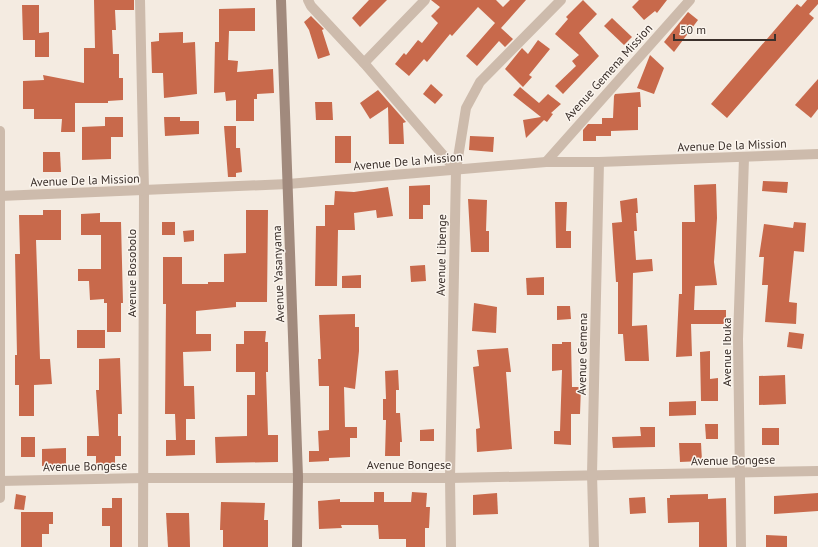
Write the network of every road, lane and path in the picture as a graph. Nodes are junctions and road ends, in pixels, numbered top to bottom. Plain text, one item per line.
1 (140, 0) edge
2 (281, 0) edge
3 (308, 0) edge
4 (425, 0) edge
5 (561, 0) edge
6 (690, 0) edge
7 (364, 63) junction
8 (0, 131) edge
9 (818, 154) edge
10 (744, 158) junction
11 (546, 162) junction
12 (599, 162) junction
13 (456, 170) junction
14 (288, 184) junction
15 (144, 190) junction
16 (1, 196) edge
17 (818, 471) edge
18 (740, 473) junction
19 (592, 474) junction
20 (298, 476) junction
21 (143, 478) junction
22 (450, 478) junction
23 (0, 481) edge
24 (0, 498) edge
25 (143, 547) edge
26 (297, 547) edge
27 (451, 547) edge
28 (594, 547) edge
29 (741, 547) edge

1 - 15 street, Avenue Bosobolo
2 - 14 street, Avenue Yasanyama
3 - 7 street
4 - 7 street
5 - 13 street, Avenue Libenge
6 - 11 street, Avenue Gemena Mission
7 - 13 street
8 - 16 street
9 - 10 street, Avenue De la Mission
10 - 12 street, Avenue De la Mission
10 - 18 street, Avenue Ibuka
11 - 12 street, Avenue De la Mission
11 - 13 street, Avenue De la Mission
12 - 19 street, Avenue Gemena
13 - 14 street, Avenue De la Mission
13 - 22 street, Avenue Libenge
14 - 15 street, Avenue De la Mission
14 - 20 street, Avenue Yasanyama
15 - 16 street, Avenue De la Mission
15 - 21 street, Avenue Bosobolo
16 - 23 street
17 - 18 street, Avenue Bongese
18 - 19 street, Avenue Bongese
18 - 29 street, Avenue Ibuka
19 - 22 street, Avenue Bongese
19 - 28 street, Avenue Gemena
20 - 21 street, Avenue Bongese
20 - 22 street, Avenue Bongese
20 - 26 street, Avenue Yasanyama
21 - 23 street, Avenue Bongese
21 - 25 street, Avenue Bosobolo
22 - 27 street, Avenue Libenge
23 - 24 street

